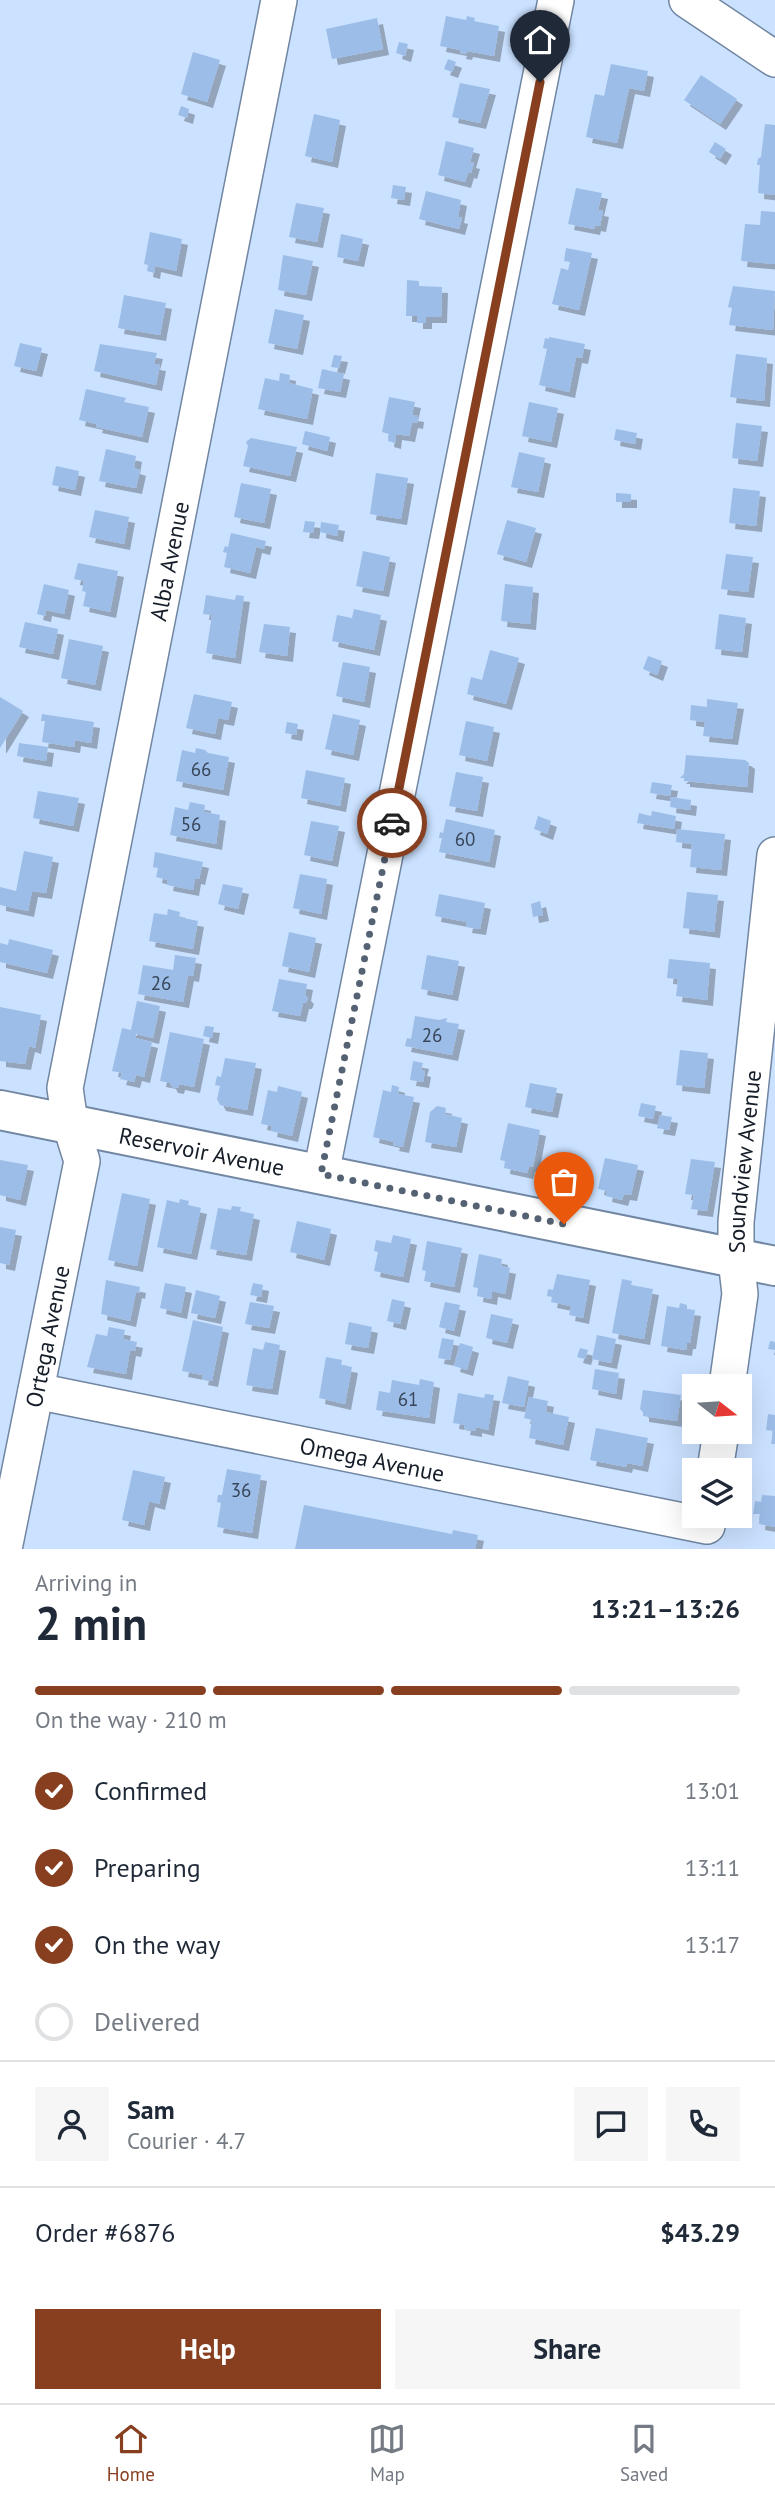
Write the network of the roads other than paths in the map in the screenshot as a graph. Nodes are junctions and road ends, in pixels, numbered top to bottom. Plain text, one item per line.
1 (279, 0) edge
2 (556, 0) edge
3 (687, 0) edge
4 (775, 59) edge
5 (775, 855) edge
6 (0, 1110) edge
7 (70, 1123) junction
8 (321, 1174) junction
9 (736, 1259) junction
10 (775, 1266) edge
11 (729, 1374) edge
12 (36, 1391) junction
13 (707, 1530) edge
14 (4, 1549) edge

1 - 7 street, Alba Avenue
2 - 8 street
3 - 4 street
5 - 9 street, Soundview Avenue
6 - 7 main road, Reservoir Avenue
7 - 8 main road, Reservoir Avenue
7 - 12 street, Ortega Avenue
8 - 9 main road, Reservoir Avenue
9 - 10 main road, Reservoir Avenue
9 - 11 street, Soundview Avenue
12 - 13 street, Omega Avenue
12 - 14 street, Ortega Avenue

